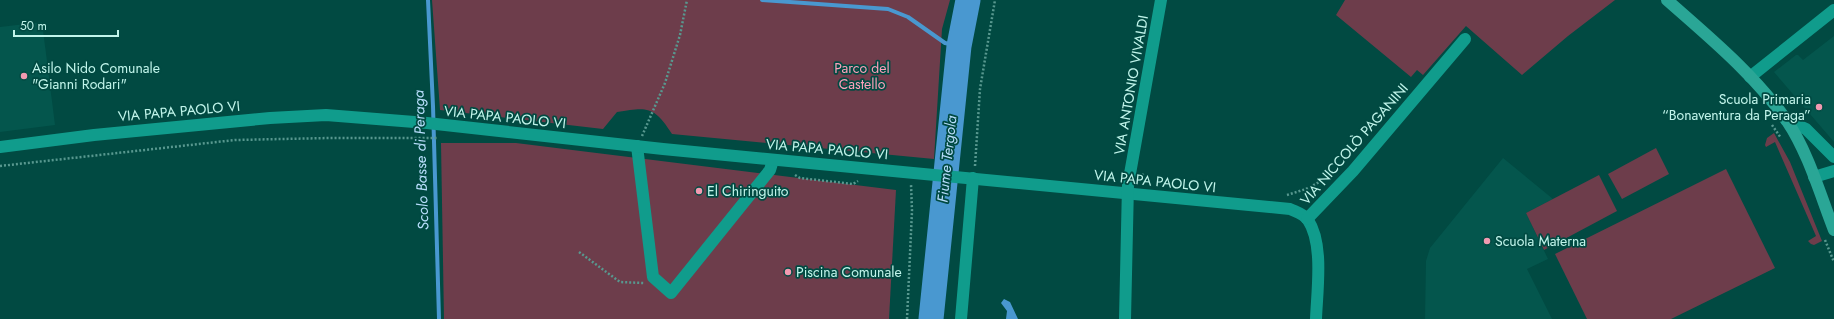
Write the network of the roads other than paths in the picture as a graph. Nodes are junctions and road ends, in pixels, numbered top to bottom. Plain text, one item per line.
1 (1161, 0) edge
2 (1667, 0) edge
3 (1834, 10) edge
4 (1465, 39) dead end
5 (1750, 77) junction
6 (1786, 120) junction
7 (637, 146) junction
8 (0, 147) edge
9 (1834, 157) edge
10 (773, 160) junction
11 (1834, 171) edge
12 (974, 173) junction
13 (1814, 177) junction
14 (1128, 193) junction
15 (1307, 219) junction
16 (1834, 230) edge
17 (961, 319) edge
18 (1125, 319) edge
19 (1316, 319) edge

1 - 14 street, VIA ANTONIO VIVALDI
2 - 5 main road
3 - 5 street
4 - 15 street, VIA NICCOLÒ PAGANINI
5 - 6 main road
6 - 9 street
6 - 13 main road
7 - 8 street, VIA PAPA PAOLO VI
7 - 10 street, VIA PAPA PAOLO VI
7 - 10 street
10 - 12 street, VIA PAPA PAOLO VI
11 - 13 street
12 - 14 street, VIA PAPA PAOLO VI
12 - 17 street
13 - 16 main road
14 - 15 street, VIA PAPA PAOLO VI
14 - 18 street, VIA ANTONIO VIVALDI
15 - 19 street, VIA NICCOLÒ PAGANINI

